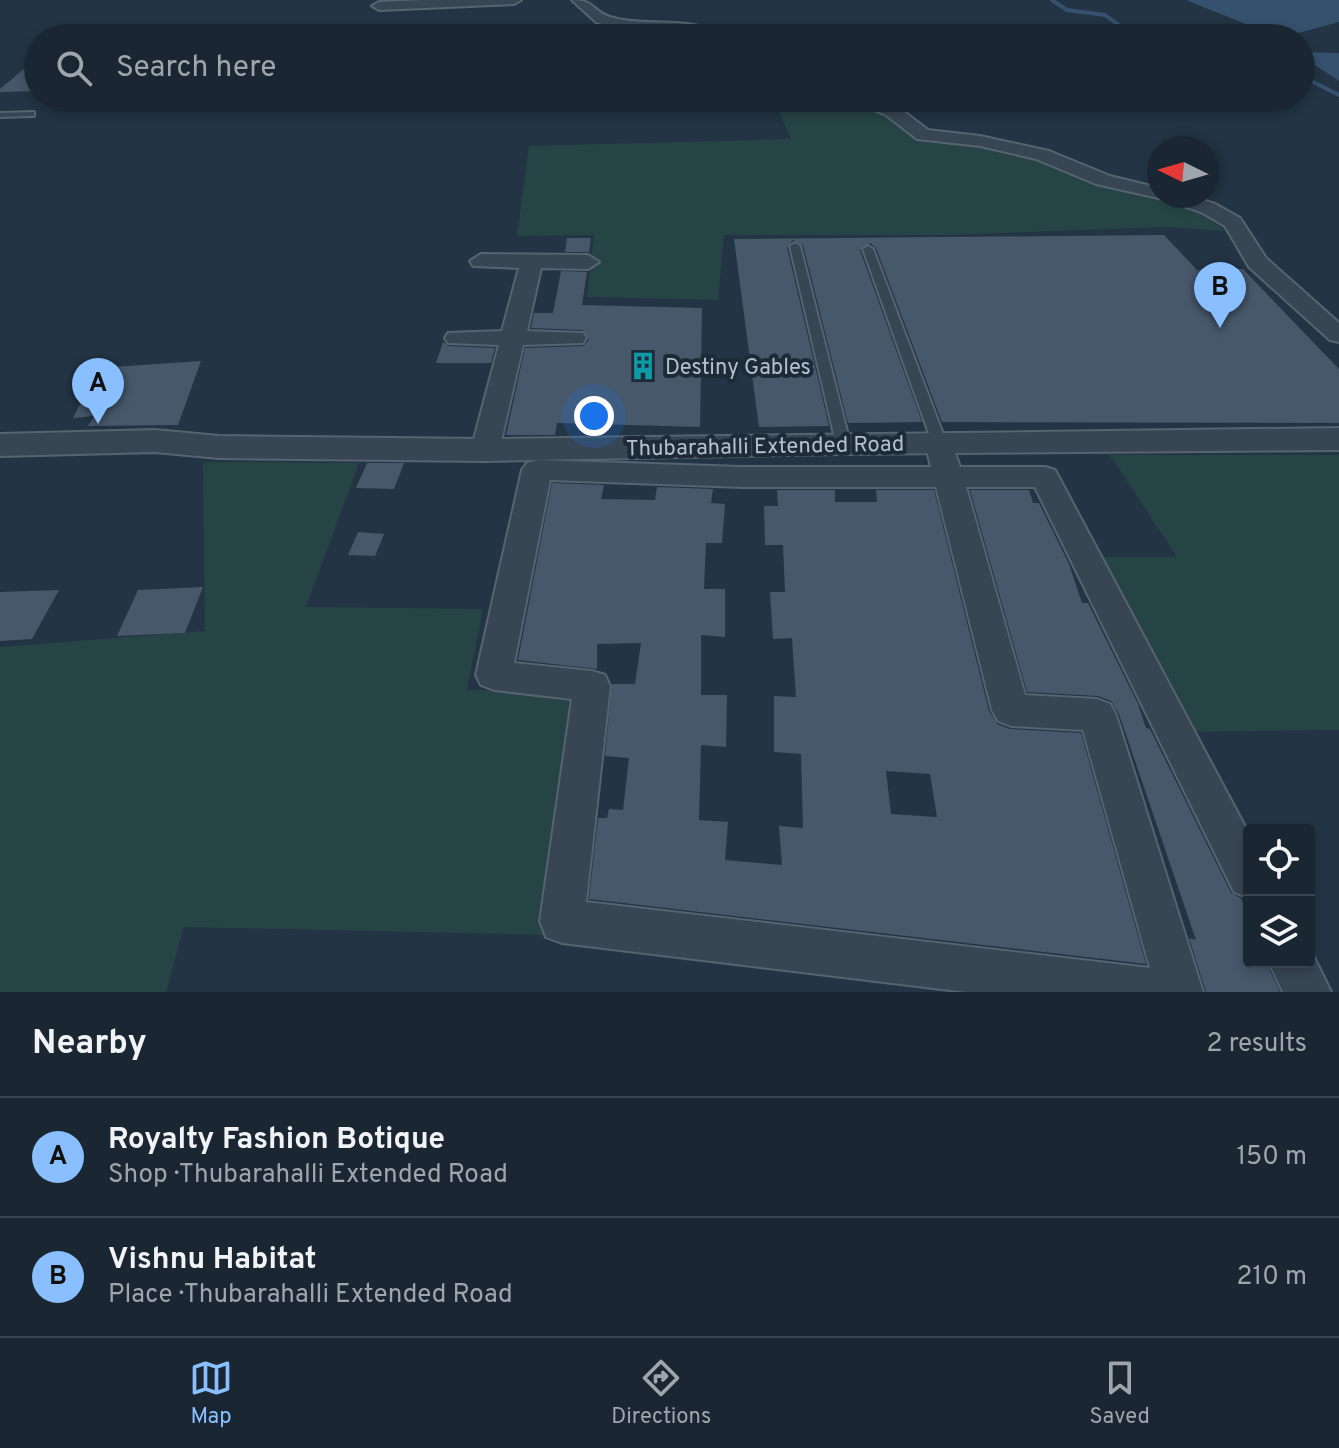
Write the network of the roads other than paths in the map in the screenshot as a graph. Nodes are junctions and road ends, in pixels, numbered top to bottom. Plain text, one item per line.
1 (514, 0) edge
2 (579, 0) edge
3 (379, 6) dead end
4 (634, 24) edge
5 (893, 112) edge
6 (31, 114) dead end
7 (0, 115) edge
8 (1147, 191) edge
9 (1208, 208) edge
10 (795, 246) dead end
11 (868, 249) dead end
12 (481, 261) dead end
13 (532, 261) junction
14 (588, 262) dead end
15 (1339, 335) edge
16 (457, 338) dead end
17 (513, 338) junction
18 (574, 338) dead end
19 (1339, 439) edge
20 (843, 443) junction
21 (0, 445) edge
22 (485, 450) junction
23 (944, 460) junction
24 (734, 461) junction
25 (1243, 865) edge
26 (1295, 968) edge
27 (1159, 992) edge
28 (1180, 992) edge
29 (1308, 992) edge

1 - 3 street
2 - 4 street
5 - 8 street
6 - 7 lane
9 - 15 street
10 - 20 lane
11 - 23 lane
12 - 13 street
13 - 14 street
13 - 17 street
16 - 17 street
17 - 18 street
17 - 22 street
19 - 23 street, Thubarahalli Extended Road
20 - 23 street, Thubarahalli Extended Road
20 - 24 street, Thubarahalli Extended Road
21 - 22 street, Thubarahalli Extended Road
22 - 24 street, Thubarahalli Extended Road
23 - 24 street
23 - 25 street
23 - 28 street
24 - 27 street
26 - 29 street

